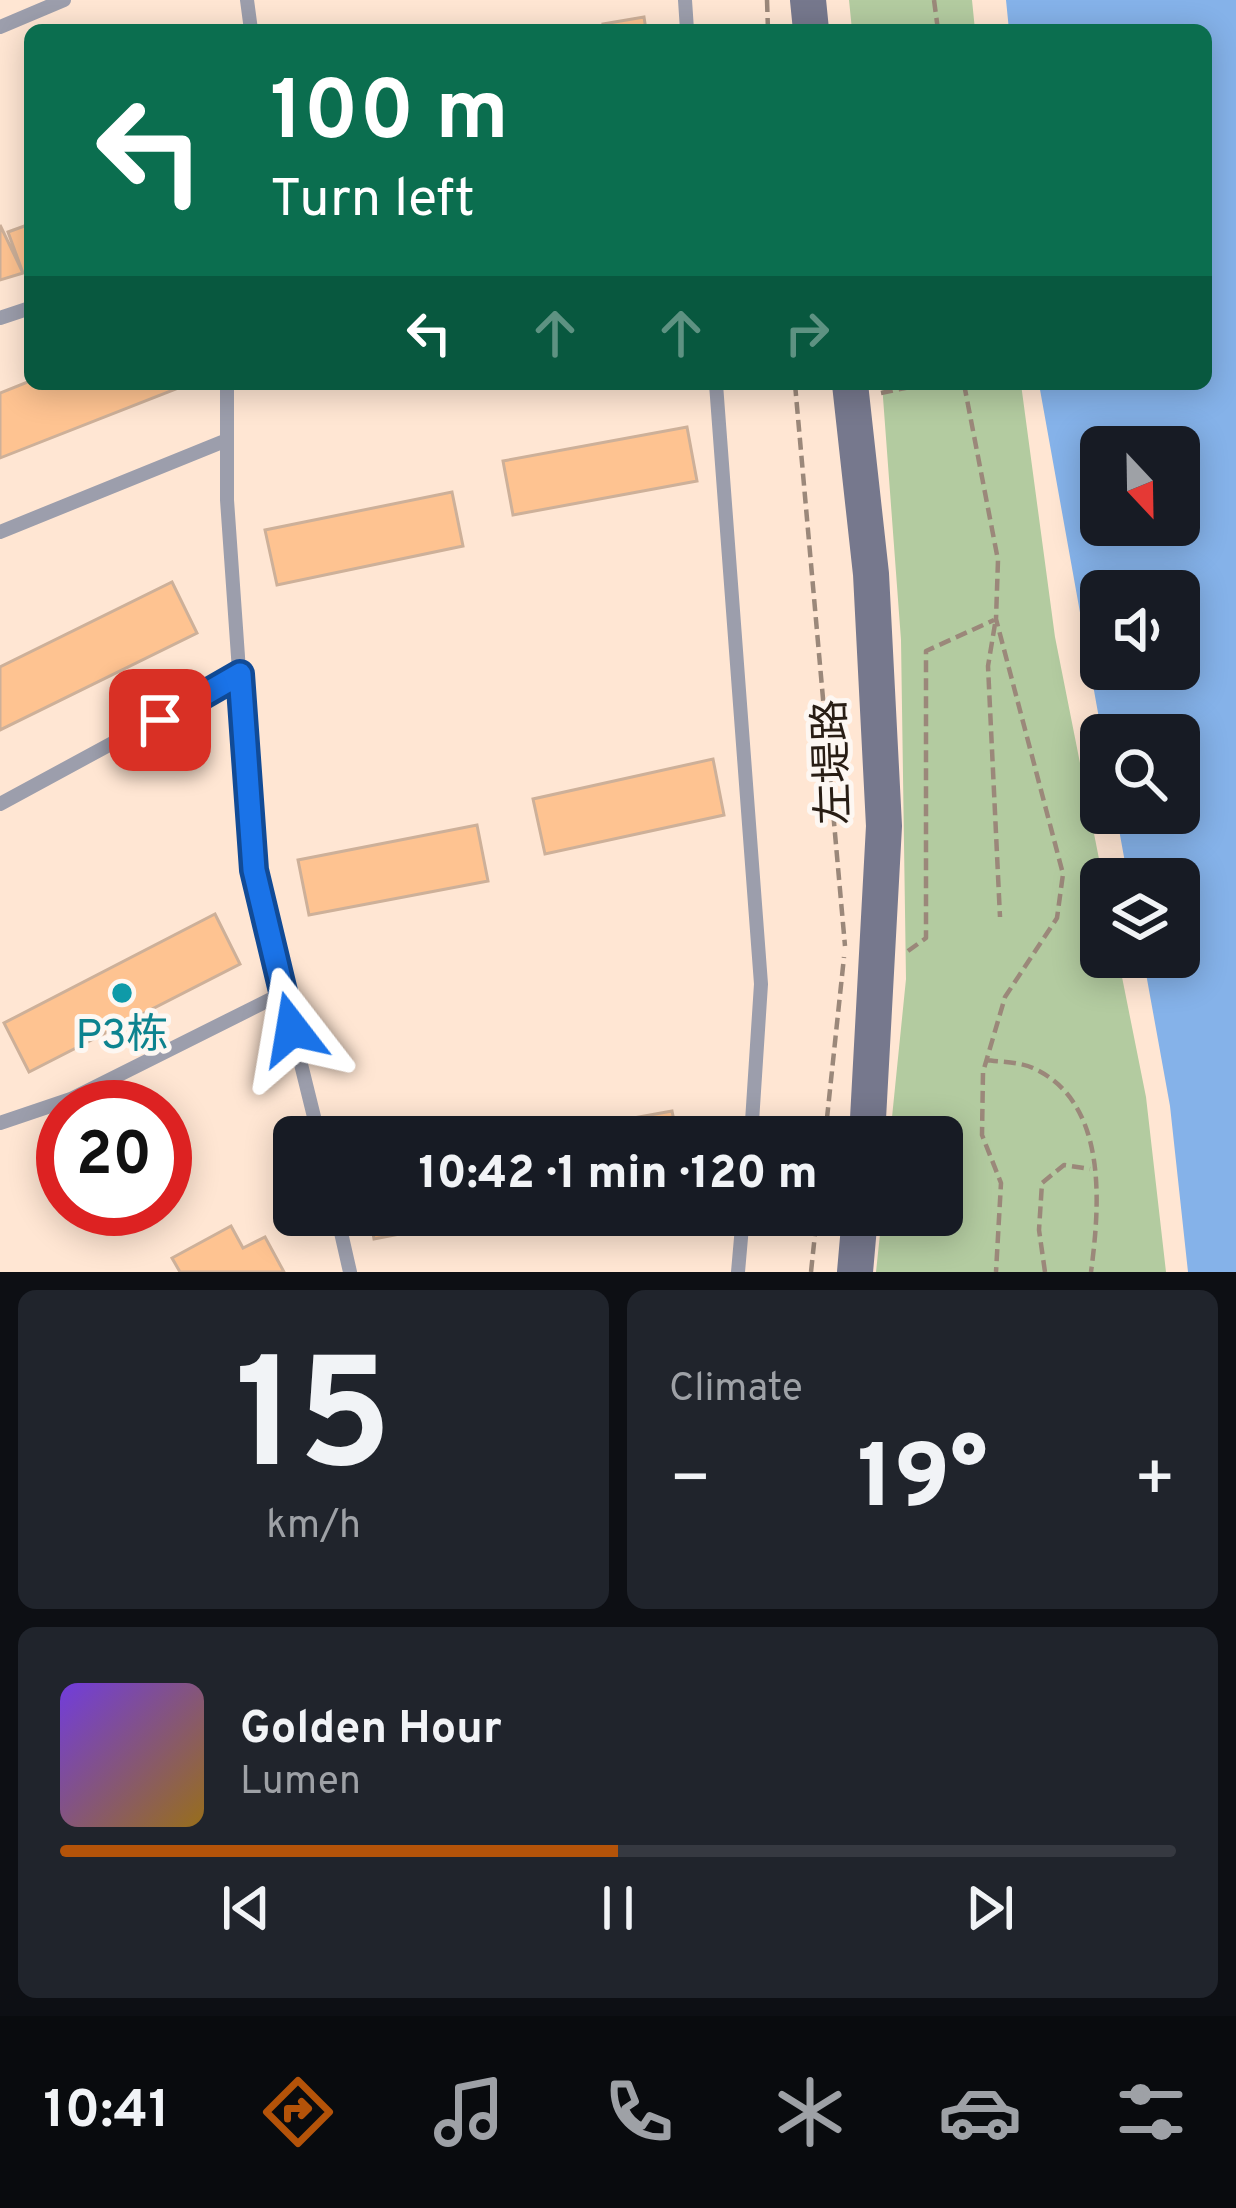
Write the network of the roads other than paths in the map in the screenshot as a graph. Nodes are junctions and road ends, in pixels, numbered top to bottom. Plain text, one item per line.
1 (64, 0) edge
2 (0, 27) edge
3 (226, 390) edge
4 (716, 390) edge
5 (851, 391) edge
6 (227, 440) junction
7 (0, 532) edge
8 (240, 674) junction
9 (0, 804) edge
10 (284, 993) junction
11 (314, 1116) edge
12 (753, 1116) edge
13 (869, 1116) edge
14 (0, 1123) edge
15 (342, 1236) edge
16 (741, 1236) edge
17 (858, 1236) edge
18 (350, 1272) edge
19 (738, 1272) edge
20 (855, 1272) edge

1 - 2 lane
3 - 6 lane
4 - 12 lane
5 - 13 street, 左堤路
6 - 7 lane
6 - 8 lane
8 - 9 lane
8 - 10 lane
10 - 11 lane
10 - 14 lane
15 - 18 lane
16 - 19 lane
17 - 20 street

